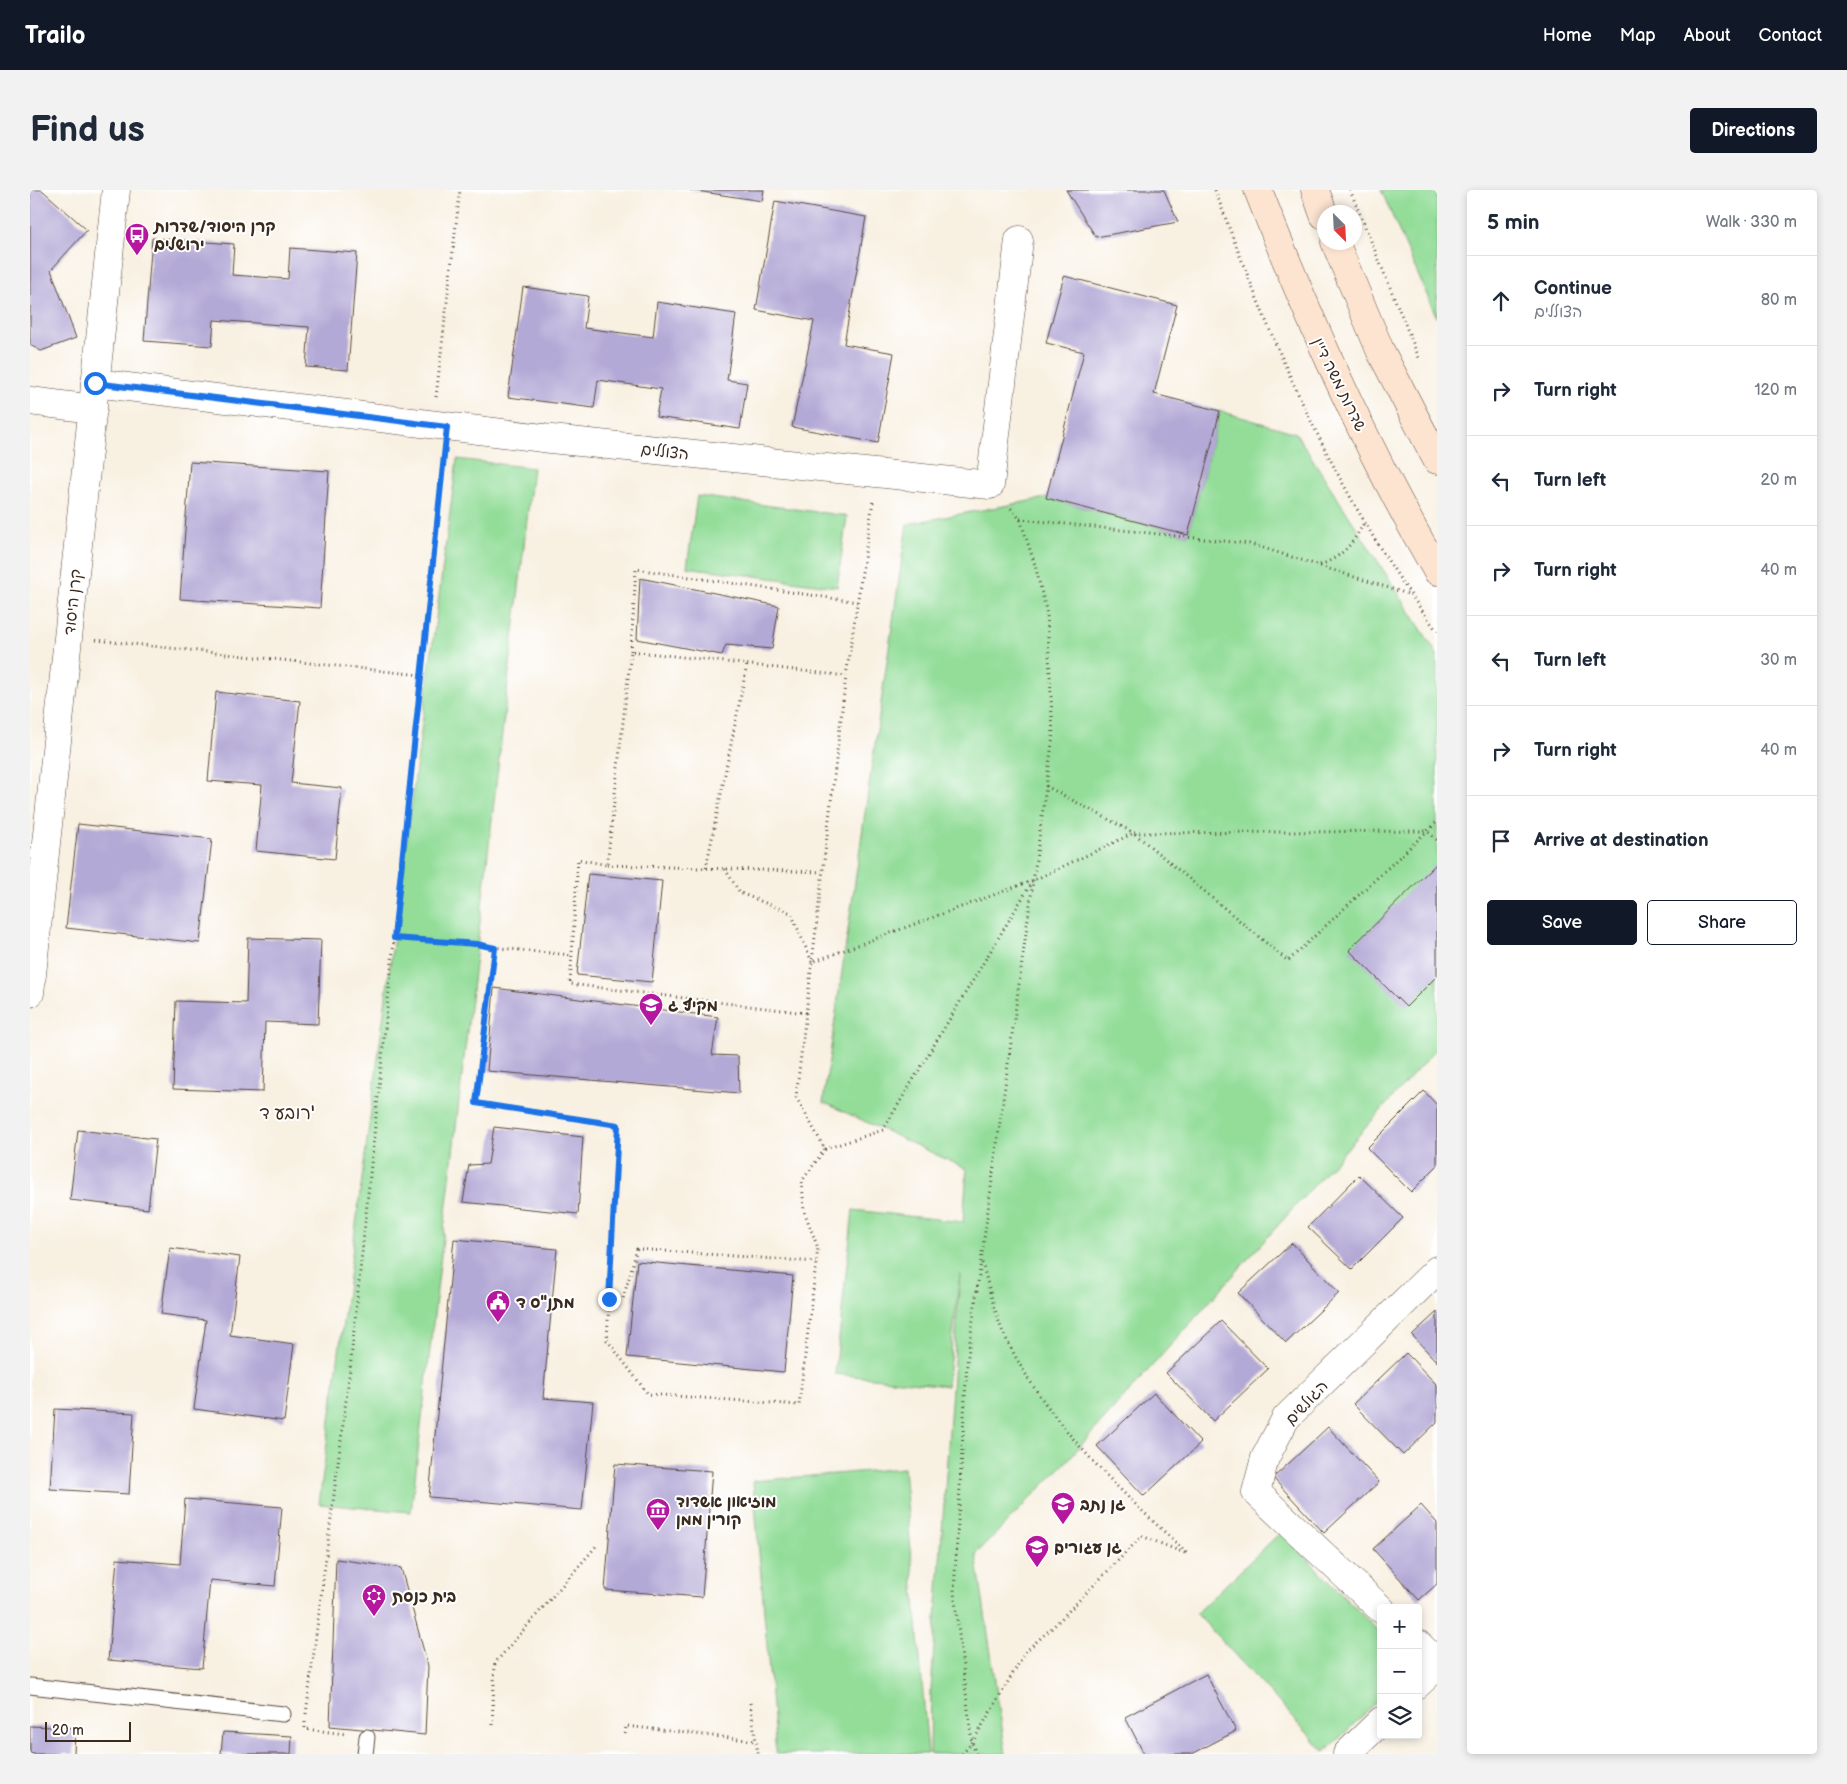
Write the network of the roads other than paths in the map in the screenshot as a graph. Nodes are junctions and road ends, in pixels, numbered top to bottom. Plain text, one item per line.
1 (1258, 190) edge
2 (1315, 190) edge
3 (118, 197) edge
4 (1320, 205) edge
5 (1019, 240) dead end
6 (1338, 250) edge
7 (94, 396) junction
8 (30, 401) edge
9 (1437, 460) edge
10 (1437, 571) edge
11 (30, 993) edge
12 (1437, 1270) edge
13 (1377, 1605) edge
14 (1422, 1648) edge
15 (1437, 1662) edge
16 (1437, 1666) edge
17 (1422, 1680) edge
18 (30, 1686) edge
19 (283, 1714) dead end
20 (1377, 1725) edge
21 (367, 1737) road end
22 (365, 1754) edge
23 (1347, 1754) edge

1 - 10 main road, שדרות משה דיין
2 - 4 main road
3 - 7 street, קרן היסוד
5 - 7 street, הצוללים
6 - 9 main road
7 - 8 street, הצוללים
7 - 11 street, קרן היסוד
12 - 13 street, הגולשים
14 - 15 street
16 - 17 street
18 - 19 lane
20 - 23 street
21 - 22 lane

